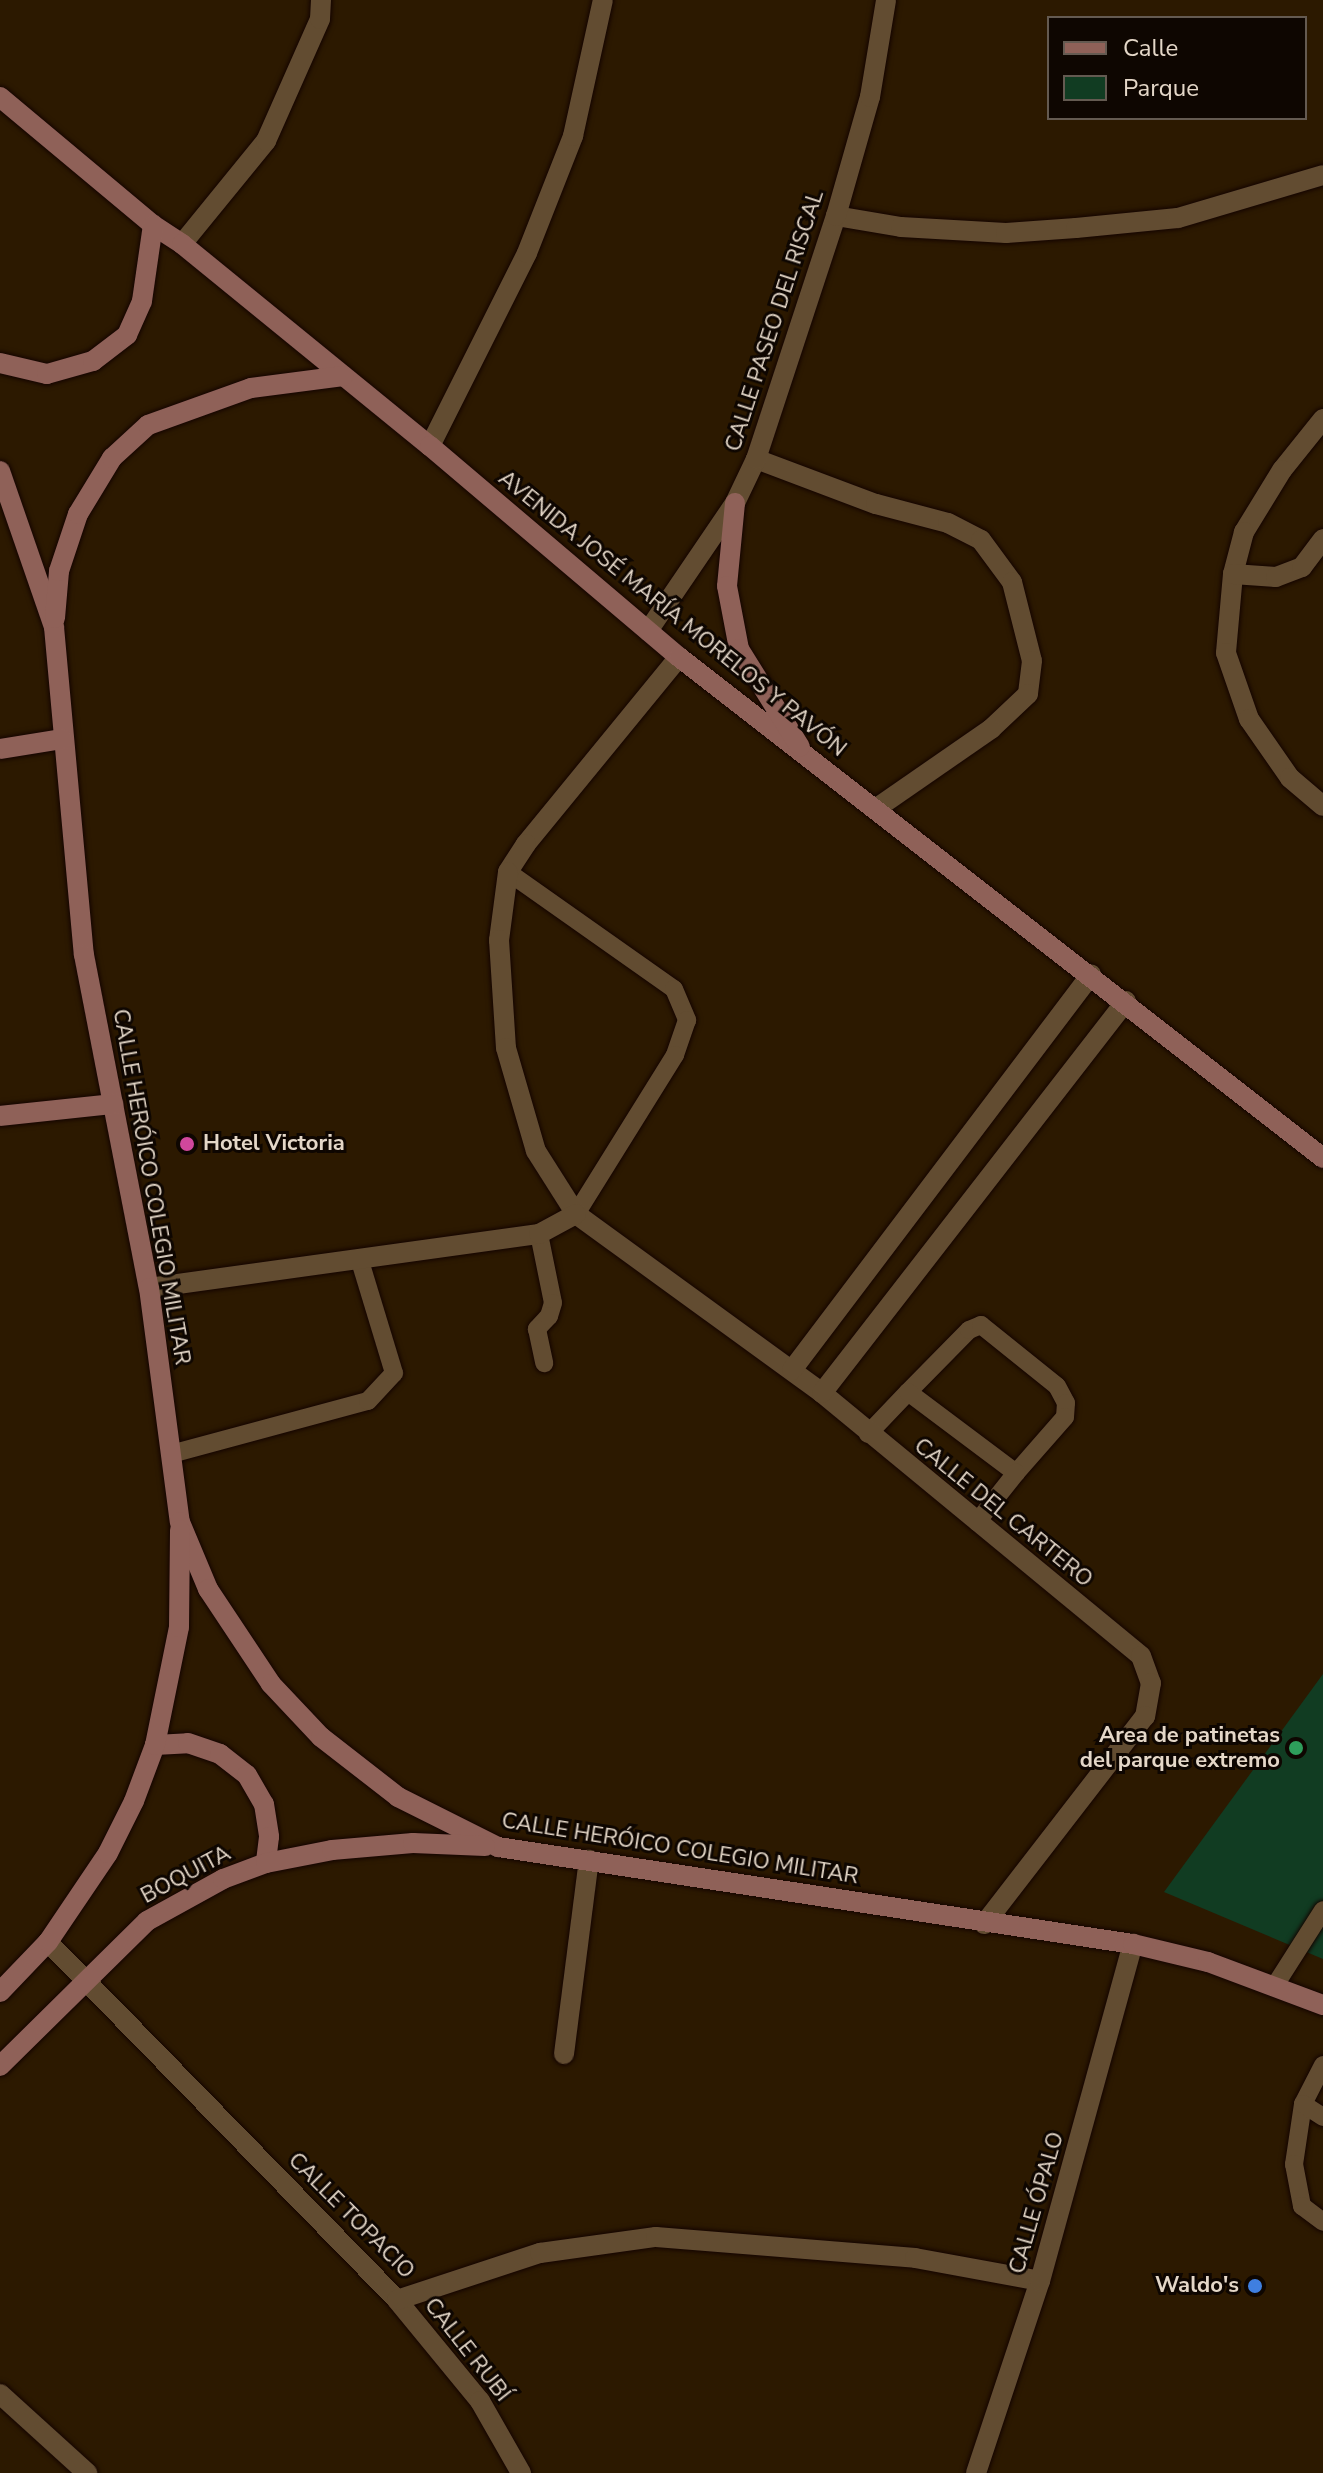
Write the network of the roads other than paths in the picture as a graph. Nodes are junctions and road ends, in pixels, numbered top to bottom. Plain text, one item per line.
1 (321, 0) edge
2 (603, 0) edge
3 (886, 0) edge
4 (0, 97) edge
5 (1323, 175) edge
6 (836, 216) junction
7 (153, 225) junction
8 (182, 244) junction
9 (0, 363) edge
10 (343, 376) junction
11 (1323, 419) edge
12 (430, 446) junction
13 (756, 459) junction
14 (0, 471) edge
15 (735, 503) junction
16 (1323, 539) edge
17 (1233, 574) junction
18 (54, 627) junction
19 (648, 631) junction
20 (679, 657) junction
21 (62, 739) junction
22 (0, 749) edge
23 (806, 757) junction
24 (1323, 806) edge
25 (877, 808) junction
26 (508, 872) junction
27 (1091, 974) junction
28 (1126, 1001) junction
29 (113, 1104) junction
30 (0, 1116) edge
31 (1323, 1158) edge
32 (576, 1214) junction
33 (539, 1234) junction
34 (360, 1261) junction
35 (149, 1288) junction
36 (544, 1363) dead end
37 (792, 1370) junction
38 (908, 1392) junction
39 (822, 1393) junction
40 (868, 1434) junction
41 (171, 1454) junction
42 (1016, 1473) junction
43 (180, 1522) junction
44 (977, 1522) junction
45 (155, 1745) junction
46 (498, 1847) junction
47 (589, 1860) junction
48 (266, 1863) junction
49 (1323, 1910) edge
50 (984, 1924) junction
51 (48, 1942) junction
52 (1133, 1944) junction
53 (88, 1980) junction
54 (1274, 1987) junction
55 (0, 1992) edge
56 (1323, 2005) edge
57 (564, 2054) dead end
58 (1323, 2065) edge
59 (0, 2066) edge
60 (1303, 2104) junction
61 (1323, 2117) edge
62 (1323, 2222) edge
63 (1040, 2281) junction
64 (397, 2300) junction
65 (0, 2394) edge
66 (87, 2473) edge
67 (521, 2473) edge
68 (976, 2473) edge

1 - 8 street
2 - 12 street
3 - 6 street, CALLE PASEO DEL RISCAL
4 - 7 main road, AVENIDA JOSÉ MARÍA MORELOS Y PAVÓN
5 - 6 street
6 - 13 street, CALLE PASEO DEL RISCAL
7 - 8 main road, AVENIDA JOSÉ MARÍA MORELOS Y PAVÓN
7 - 9 main road
8 - 10 main road, AVENIDA JOSÉ MARÍA MORELOS Y PAVÓN
10 - 12 main road, AVENIDA JOSÉ MARÍA MORELOS Y PAVÓN
10 - 18 main road
11 - 17 street
12 - 19 main road, AVENIDA JOSÉ MARÍA MORELOS Y PAVÓN
13 - 15 street, CALLE PASEO DEL RISCAL
13 - 25 street
14 - 18 main road, CALLE HERÓICO COLEGIO MILITAR
15 - 19 street, CALLE PASEO DEL RISCAL
15 - 23 main road
16 - 17 street
17 - 24 street
18 - 21 main road, CALLE HERÓICO COLEGIO MILITAR
19 - 20 main road, AVENIDA JOSÉ MARÍA MORELOS Y PAVÓN
20 - 23 main road, AVENIDA JOSÉ MARÍA MORELOS Y PAVÓN
20 - 26 street
21 - 22 main road
21 - 29 main road, CALLE HERÓICO COLEGIO MILITAR
23 - 25 main road, AVENIDA JOSÉ MARÍA MORELOS Y PAVÓN
25 - 27 main road, AVENIDA JOSÉ MARÍA MORELOS Y PAVÓN
26 - 32 street
26 - 32 lane
27 - 28 main road, AVENIDA JOSÉ MARÍA MORELOS Y PAVÓN
27 - 37 street
28 - 31 main road, AVENIDA JOSÉ MARÍA MORELOS Y PAVÓN
28 - 39 street
29 - 30 main road
29 - 35 main road, CALLE HERÓICO COLEGIO MILITAR
32 - 33 street
32 - 37 street, CALLE DEL CARTERO
33 - 34 street
33 - 36 lane
34 - 35 street
34 - 41 lane
35 - 41 main road, CALLE HERÓICO COLEGIO MILITAR
37 - 39 street, CALLE DEL CARTERO
38 - 40 lane
38 - 42 lane
38 - 42 lane
39 - 40 street, CALLE DEL CARTERO
40 - 44 street, CALLE DEL CARTERO
41 - 43 main road, CALLE HERÓICO COLEGIO MILITAR
42 - 44 lane
43 - 45 main road
43 - 46 main road, CALLE HERÓICO COLEGIO MILITAR
44 - 50 street, CALLE DEL CARTERO
45 - 48 main road
45 - 51 main road
46 - 47 main road, CALLE HERÓICO COLEGIO MILITAR
46 - 48 main road, BOQUITA
47 - 50 main road, CALLE HERÓICO COLEGIO MILITAR
47 - 57 street
48 - 53 main road, BOQUITA
49 - 54 lane
50 - 52 main road, CALLE HERÓICO COLEGIO MILITAR
51 - 53 street, CALLE TOPACIO
51 - 55 main road
52 - 54 main road, CALLE HERÓICO COLEGIO MILITAR
52 - 63 street, CALLE ÓPALO
53 - 59 main road, BOQUITA
53 - 64 street, CALLE TOPACIO
54 - 56 main road, CALLE HERÓICO COLEGIO MILITAR
58 - 60 lane
60 - 61 lane
60 - 62 lane
63 - 64 street, CALLE TOPACIO
63 - 68 street, CALLE ÓPALO
64 - 67 street, CALLE RUBÍ
65 - 66 street

